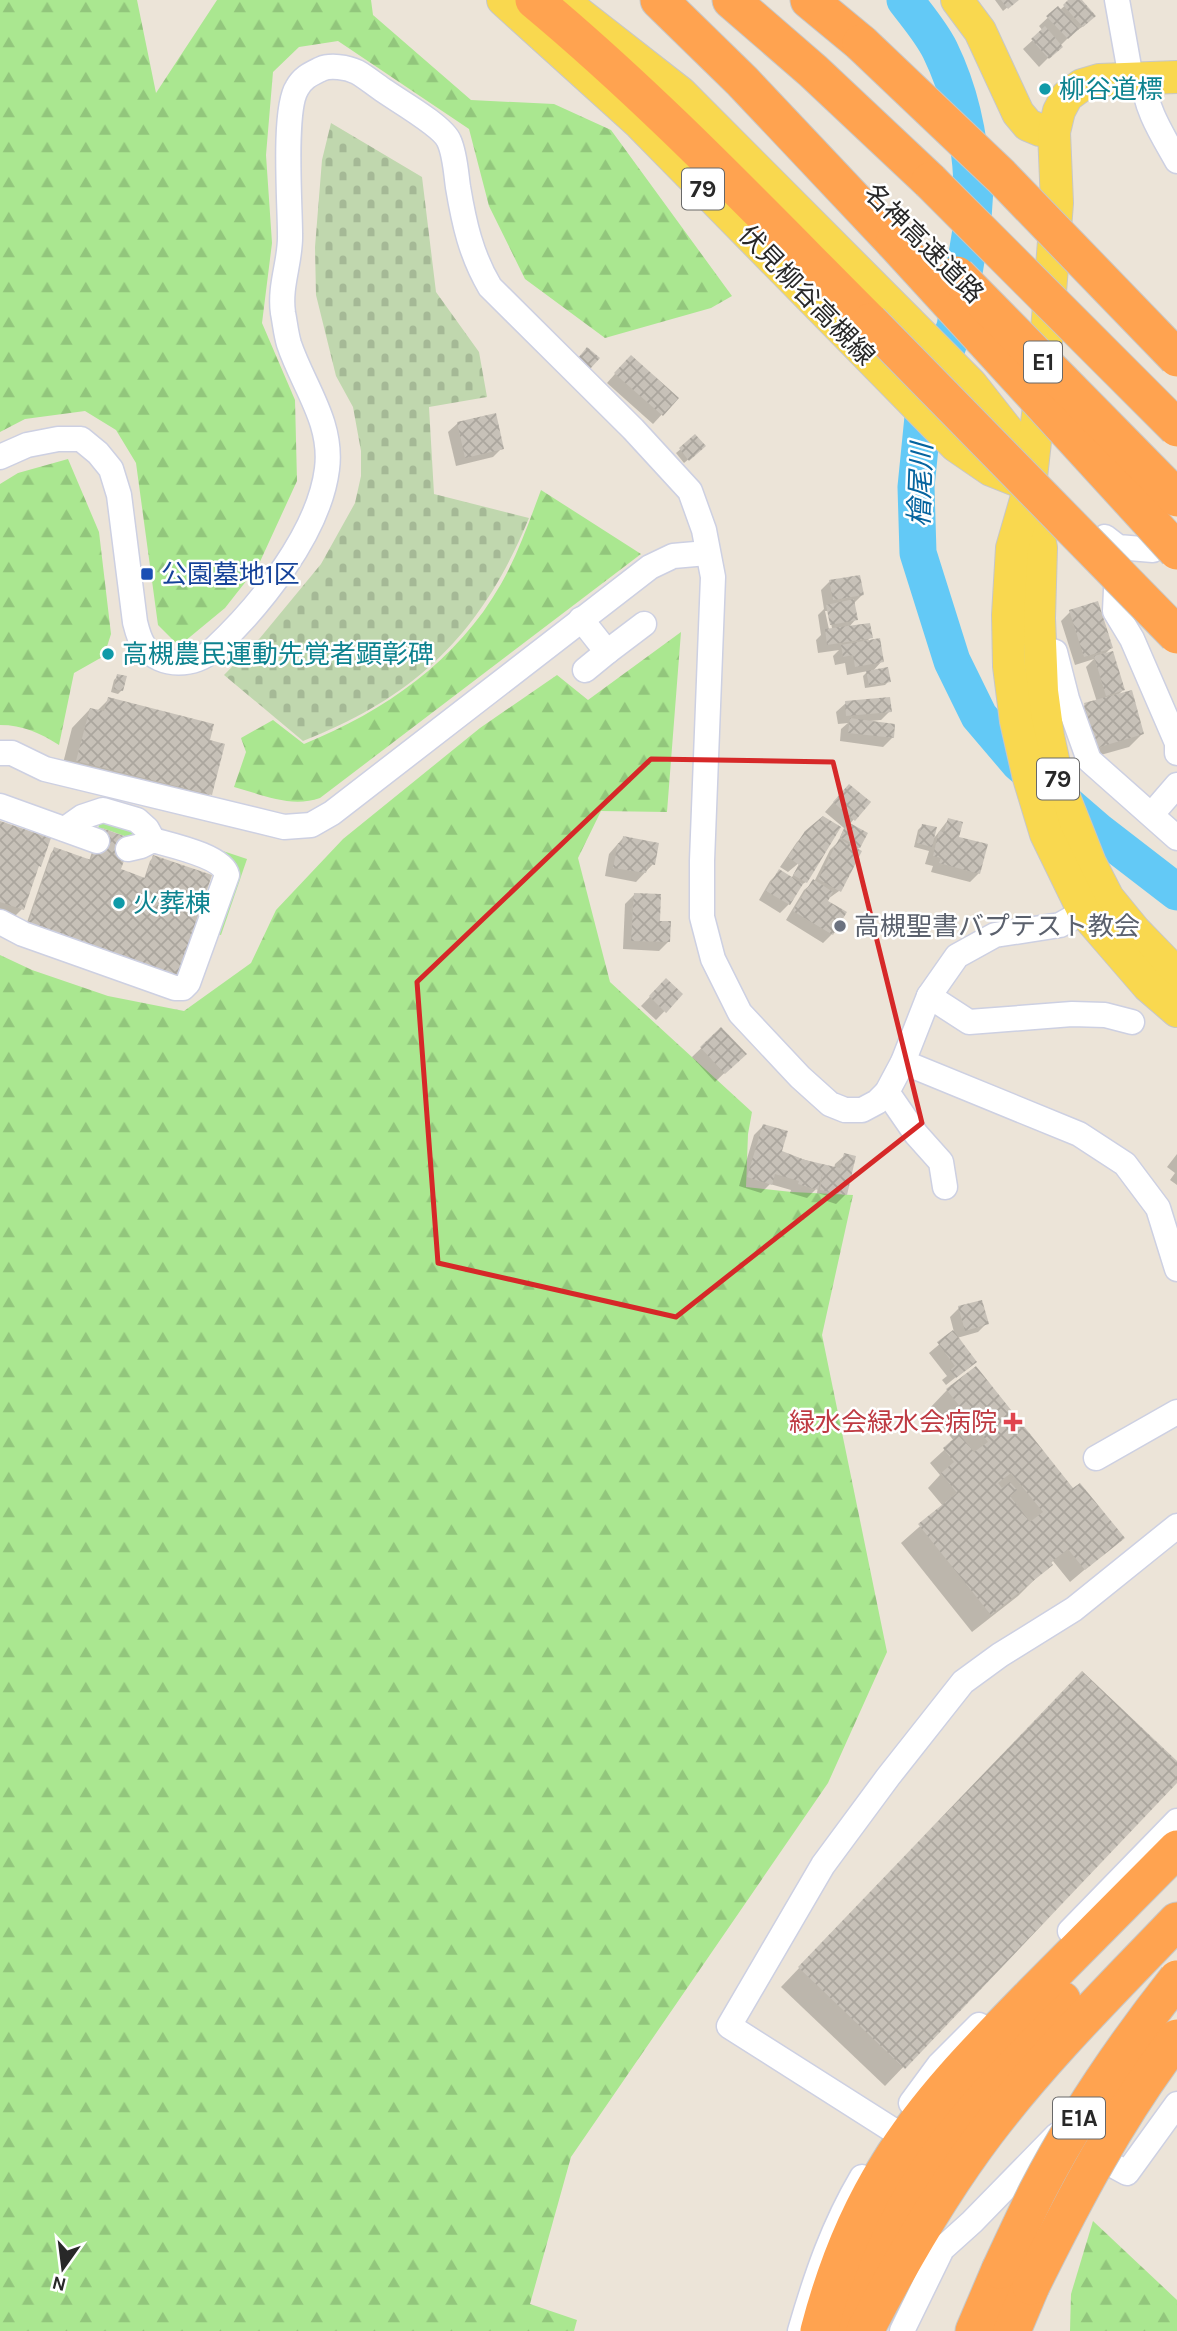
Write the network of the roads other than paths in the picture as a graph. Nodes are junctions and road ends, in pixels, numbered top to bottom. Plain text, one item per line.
1 (503, 0) edge
2 (534, 0) edge
3 (562, 0) edge
4 (659, 0) edge
5 (731, 0) edge
6 (809, 0) edge
7 (957, 0) edge
8 (1117, 0) edge
9 (1177, 77) edge
10 (1137, 78) junction
11 (1054, 132) junction
12 (1177, 161) edge
13 (902, 234) junction
14 (1177, 358) edge
15 (1177, 428) edge
16 (0, 457) edge
17 (1031, 486) junction
18 (1177, 498) edge
19 (1118, 547) junction
20 (1165, 550) edge
21 (707, 553) junction
22 (581, 619) junction
23 (644, 624) dead end
24 (1177, 635) edge
25 (1039, 646) junction
26 (607, 652) junction
27 (584, 670) dead end
28 (0, 753) edge
29 (1177, 753) edge
30 (1177, 785) edge
31 (0, 806) edge
32 (1152, 814) junction
33 (65, 829) junction
34 (1177, 838) edge
35 (153, 840) junction
36 (97, 841) dead end
37 (128, 849) dead end
38 (1096, 905) junction
39 (0, 922) edge
40 (1177, 974) edge
41 (929, 996) junction
42 (1177, 1011) edge
43 (1132, 1022) dead end
44 (903, 1062) junction
45 (887, 1092) junction
46 (945, 1187) dead end
47 (1177, 1269) edge
48 (1177, 1412) edge
49 (1096, 1458) dead end
50 (1177, 1527) edge
51 (1177, 1821) edge
52 (1177, 1849) edge
53 (1177, 1881) edge
54 (1177, 1921) edge
55 (1177, 1979) edge
56 (1177, 2038) edge
57 (1177, 2104) edge
58 (891, 2129) junction
59 (874, 2257) junction
60 (1016, 2278) junction
61 (800, 2331) edge
62 (819, 2331) edge
63 (836, 2331) edge
64 (851, 2331) edge
65 (866, 2331) edge
66 (902, 2331) edge
67 (974, 2331) edge
68 (1012, 2331) edge

1 - 17 main road, 伏見柳谷高槻線 / 79
2 - 24 highway, bridge
3 - 17 main road, 伏見柳谷高槻線 / 79
4 - 13 highway, 名神高速道路 / E1
5 - 15 highway, 名神高速道路 / E1, bridge
6 - 14 highway, bridge
7 - 11 main road
8 - 10 street
9 - 10 main road, 伏見柳谷高槻線 / 79
10 - 11 main road, 伏見柳谷高槻線 / 79
10 - 12 street
11 - 17 main road, 伏見柳谷高槻線 / 79
13 - 18 highway, 名神高速道路 / E1, bridge
13 - 20 highway, bridge
16 - 21 street
17 - 19 street
17 - 25 main road, 伏見柳谷高槻線 / 79
17 - 38 main road, 伏見柳谷高槻線 / 79
19 - 20 street
19 - 29 street
21 - 22 street
21 - 45 street
22 - 26 street
22 - 28 street
23 - 26 street
25 - 32 street
25 - 38 main road, 伏見柳谷高槻線 / 79
26 - 27 street
30 - 32 street
31 - 33 street
32 - 34 street
33 - 35 street
33 - 36 street
35 - 37 street
35 - 39 street
38 - 40 main road, 伏見柳谷高槻線 / 79
38 - 41 street
38 - 42 main road, 伏見柳谷高槻線 / 79
41 - 43 street
41 - 44 street
44 - 45 street
44 - 47 street
45 - 46 street
48 - 49 street
50 - 58 street
51 - 58 street
52 - 62 highway
53 - 59 highway
54 - 65 highway
55 - 60 highway, E1A, bridge
56 - 60 highway, E1A, bridge
57 - 66 street
58 - 61 street
59 - 63 highway
59 - 64 highway
60 - 67 highway, E1A
60 - 68 highway, E1A

